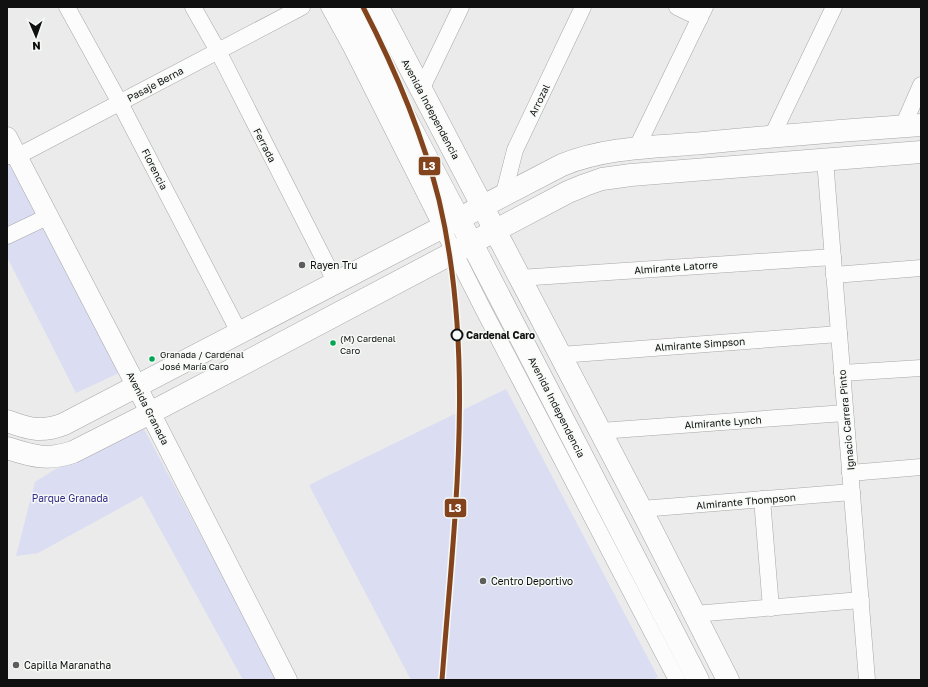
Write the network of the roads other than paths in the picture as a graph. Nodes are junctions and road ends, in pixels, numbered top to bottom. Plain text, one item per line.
1 (67, 7) edge
2 (193, 7) edge
3 (302, 7) edge
4 (329, 7) edge
5 (347, 7) edge
6 (378, 7) edge
7 (461, 7) edge
8 (583, 7) edge
9 (677, 7) edge
10 (834, 7) edge
11 (702, 12) edge
12 (218, 51) junction
13 (921, 85) edge
14 (421, 90) junction
15 (120, 103) junction
16 (912, 126) edge
17 (772, 136) junction
18 (7, 137) edge
19 (636, 149) junction
20 (921, 152) edge
21 (12, 156) edge
22 (825, 160) junction
23 (502, 197) junction
24 (483, 207) junction
25 (49, 216) junction
26 (451, 224) junction
27 (495, 230) junction
28 (7, 236) edge
29 (463, 247) junction
30 (833, 257) junction
31 (921, 268) edge
32 (834, 275) junction
33 (519, 278) junction
34 (336, 283) junction
35 (313, 295) junction
36 (327, 320) junction
37 (240, 334) junction
38 (839, 334) junction
39 (560, 355) junction
40 (921, 368) edge
41 (842, 374) junction
42 (137, 387) junction
43 (150, 413) junction
44 (846, 413) junction
45 (7, 421) edge
46 (600, 431) junction
47 (7, 448) edge
48 (921, 467) edge
49 (850, 472) junction
50 (852, 492) junction
51 (762, 499) junction
52 (641, 509) junction
53 (861, 600) junction
54 (771, 608) junction
55 (694, 614) junction
56 (676, 679) edge
57 (287, 680) edge
58 (698, 680) edge
59 (728, 680) edge
60 (867, 680) edge

1 - 15 street, Florencia
2 - 12 street, Ferrada
3 - 12 street, Pasaje Berna
4 - 26 street, Avenida Independencia
5 - 26 main road, Avenida Independencia
6 - 14 main road, Avenida Independencia
7 - 14 street
8 - 23 street, Arrozal
9 - 11 street
10 - 17 street
11 - 19 street
12 - 15 street, Pasaje Berna
12 - 34 street, Ferrada
13 - 16 street
14 - 24 main road, Avenida Independencia
15 - 21 street, Pasaje Berna
15 - 37 street, Florencia
16 - 17 main road
17 - 19 main road
18 - 21 street, Avenida Granada
19 - 23 main road
20 - 22 main road
21 - 25 street, Avenida Granada
22 - 27 main road
22 - 30 street, Ignacio Carrera Pinto
23 - 24 main road
24 - 26 main road
24 - 27 main road, Avenida Independencia
25 - 28 street
25 - 42 street, Avenida Granada
26 - 29 main road, Avenida Independencia
26 - 34 main road
27 - 29 main road
27 - 33 main road, Avenida Independencia
29 - 36 main road
29 - 56 street, Avenida Independencia
29 - 58 main road, Avenida Independencia
30 - 32 street, Ignacio Carrera Pinto
30 - 33 street, Almirante Latorre
31 - 32 street
32 - 38 street, Ignacio Carrera Pinto
33 - 39 main road, Avenida Independencia
34 - 35 main road
35 - 36 main road
35 - 37 main road
36 - 43 main road
37 - 42 main road
38 - 39 street, Almirante Simpson
38 - 41 street, Ignacio Carrera Pinto
39 - 46 main road, Avenida Independencia
40 - 41 street
41 - 44 street, Ignacio Carrera Pinto
42 - 43 street, Avenida Granada
42 - 45 main road
43 - 47 main road
43 - 57 street, Avenida Granada
44 - 46 street, Almirante Lynch
44 - 49 street, Ignacio Carrera Pinto
46 - 52 main road, Avenida Independencia
48 - 49 street
49 - 50 street, Ignacio Carrera Pinto
50 - 51 street, Almirante Thompson
50 - 53 street, Ignacio Carrera Pinto
51 - 52 street, Almirante Thompson
51 - 54 street
52 - 55 main road, Avenida Independencia
53 - 54 street
53 - 60 street, Ignacio Carrera Pinto
54 - 55 street
55 - 59 main road, Avenida Independencia

